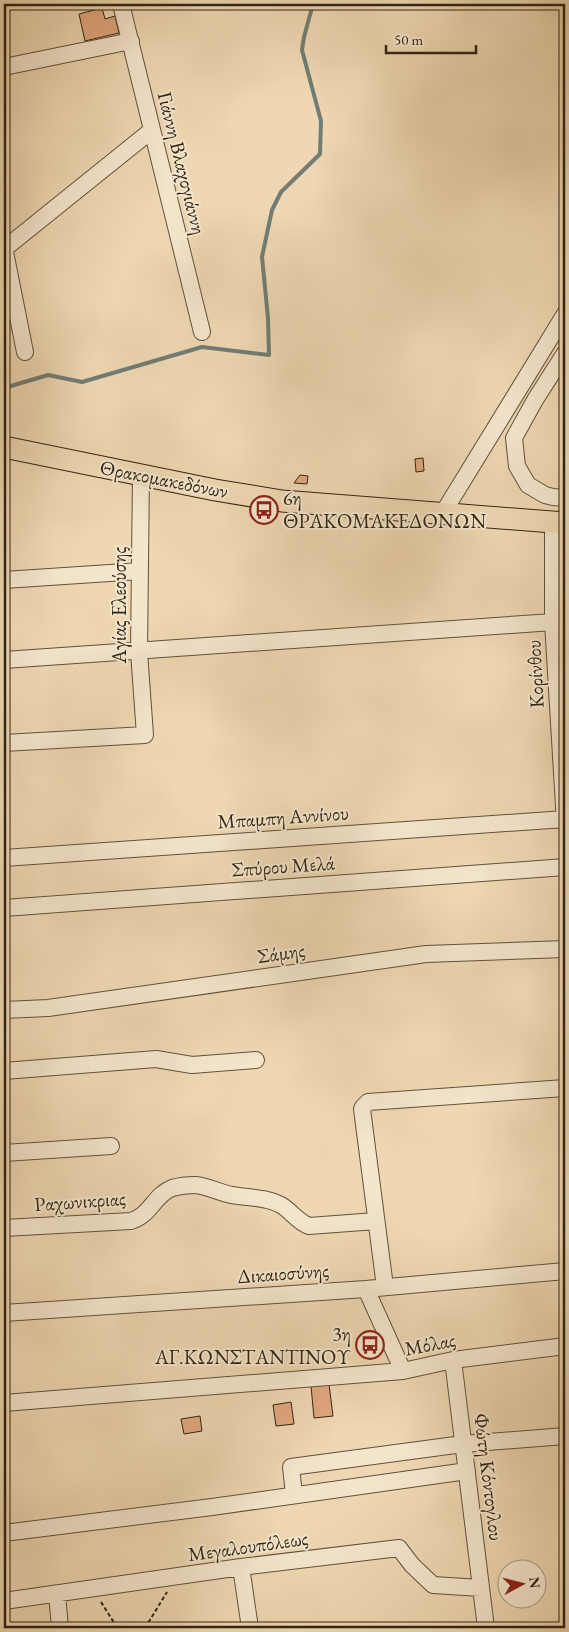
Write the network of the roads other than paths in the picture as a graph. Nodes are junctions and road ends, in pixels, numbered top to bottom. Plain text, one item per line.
1 (121, 4) edge
2 (130, 41) junction
3 (4, 67) edge
4 (152, 130) junction
5 (4, 248) edge
6 (565, 314) edge
7 (202, 332) dead end
8 (25, 352) dead end
9 (565, 353) edge
10 (4, 447) edge
11 (141, 474) junction
12 (565, 498) edge
13 (443, 512) junction
14 (559, 522) edge
15 (140, 571) junction
16 (4, 580) edge
17 (557, 628) edge
18 (139, 652) junction
19 (4, 660) edge
20 (563, 731) edge
21 (4, 743) edge
22 (565, 819) edge
23 (565, 823) edge
24 (4, 858) edge
25 (565, 867) edge
26 (4, 908) edge
27 (565, 949) edge
28 (4, 1010) edge
29 (256, 1060) dead end
30 (4, 1071) edge
31 (565, 1088) edge
32 (111, 1146) dead end
33 (4, 1153) edge
34 (376, 1221) junction
35 (4, 1228) edge
36 (565, 1271) edge
37 (385, 1287) junction
38 (366, 1289) junction
39 (4, 1313) edge
40 (565, 1346) edge
41 (453, 1360) junction
42 (402, 1371) junction
43 (4, 1403) edge
44 (565, 1436) edge
45 (462, 1444) junction
46 (467, 1471) junction
47 (294, 1495) junction
48 (4, 1533) edge
49 (241, 1568) junction
50 (481, 1588) junction
51 (57, 1594) junction
52 (4, 1601) edge
53 (60, 1628) edge
54 (250, 1628) edge
55 (486, 1628) edge

1 - 2 street, Γιάννη Βλαχογιάννη
2 - 3 street
2 - 4 street, Γιάννη Βλαχογιάννη
4 - 5 street
4 - 7 street, Γιάννη Βλαχογιάννη
5 - 8 street
6 - 13 street
9 - 12 street
10 - 11 main road, Θρακομακεδόνων
11 - 13 main road, Θρακομακεδόνων
11 - 15 street, Αγίας Ελεούσης
13 - 14 main road, Θρακομακεδόνων
14 - 17 street, Κορίνθου
15 - 16 street
15 - 18 street, Αγίας Ελεούσης
17 - 18 street
17 - 20 street, Κορίνθου
18 - 19 street
18 - 21 street, Αγίας Ελεούσης
20 - 22 street, Κορίνθου
22 - 23 street, Κορίνθου
22 - 24 street, Μπαμπη Αννίνου
25 - 26 street, Σπύρου Μελά
27 - 28 street, Σάμης
29 - 30 street
31 - 34 street
32 - 33 street
34 - 35 street, Ραχωνικριας
34 - 37 street
36 - 37 street, Δικαιοσύνης
37 - 38 street, Δικαιοσύνης
38 - 39 street, Δικαιοσύνης
38 - 42 street
40 - 41 street, Μόλας
41 - 42 street, Μόλας
41 - 45 street, Φώτη Κόντογλου
42 - 43 street, Μόλας
44 - 45 street
45 - 46 street, Φώτη Κόντογλου
45 - 47 street
46 - 47 street
46 - 50 street, Φώτη Κόντογλου
47 - 48 street
49 - 50 street, Μεγαλουπόλεως
49 - 51 street, Μεγαλουπόλεως
49 - 54 street
50 - 55 street, Φώτη Κόντογλου
51 - 52 street, Μεγαλουπόλεως
51 - 53 street

